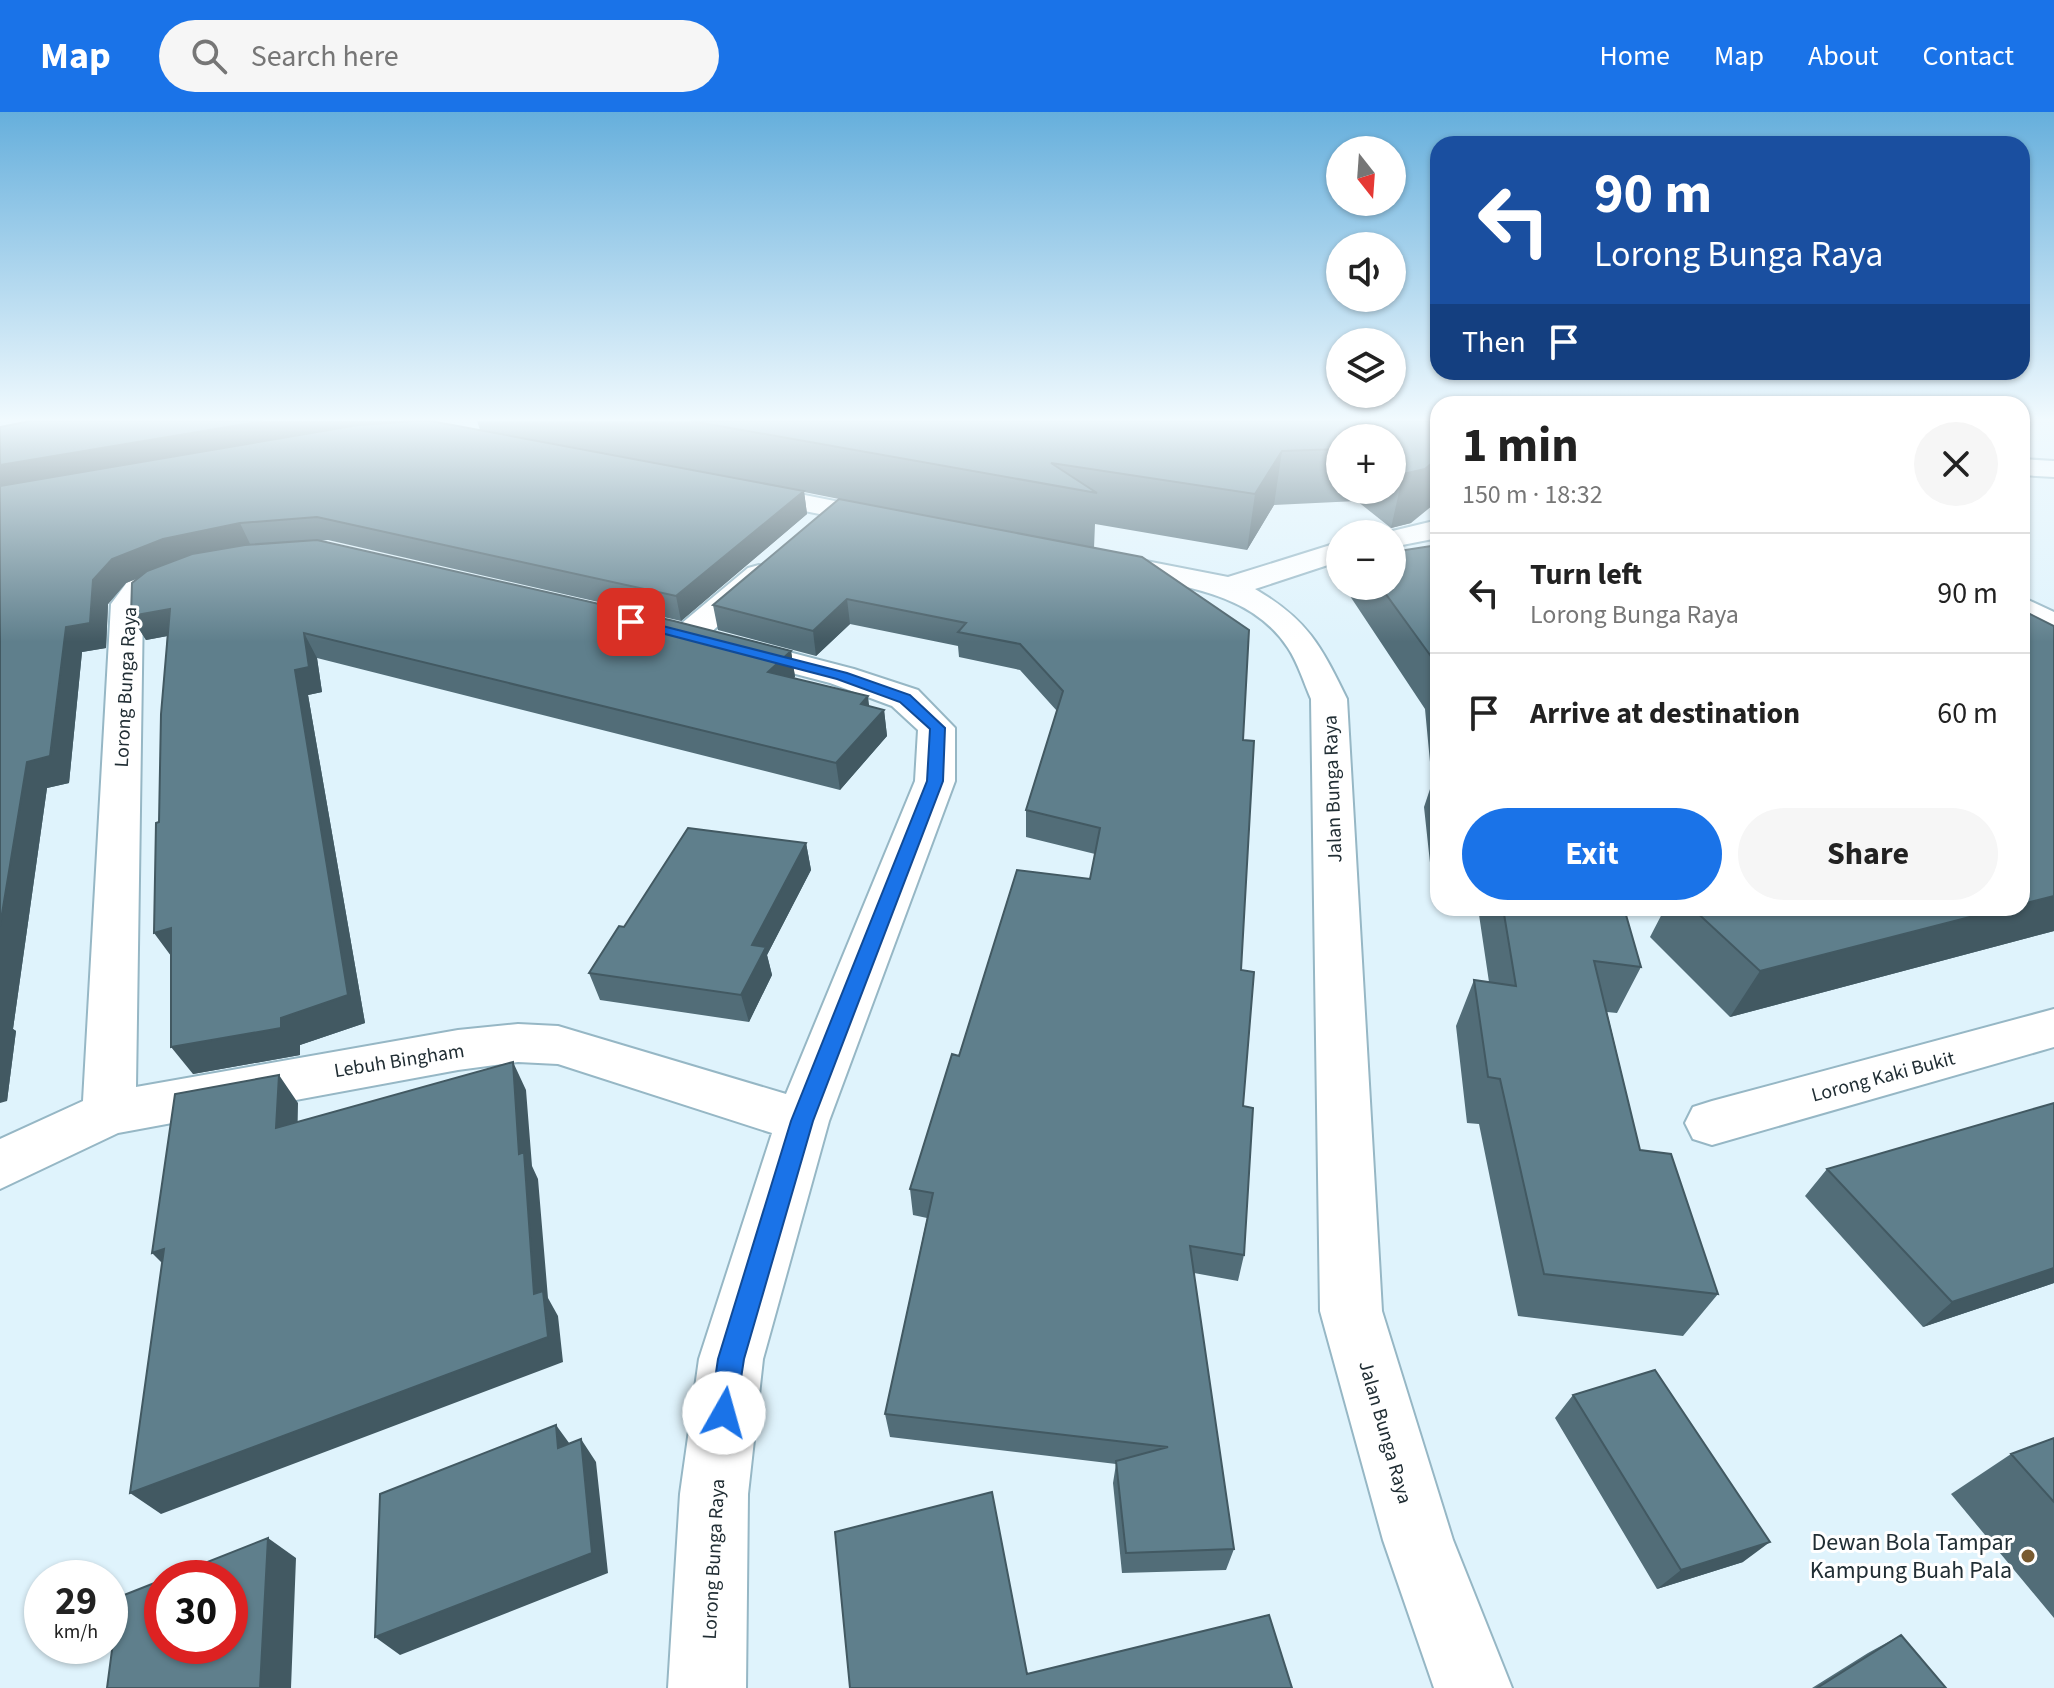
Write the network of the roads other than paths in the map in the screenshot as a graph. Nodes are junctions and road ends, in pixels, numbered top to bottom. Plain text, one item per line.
1 (749, 495) edge
2 (911, 524) edge
3 (1430, 531) edge
4 (1406, 535) edge
5 (1326, 556) edge
6 (1078, 557) edge
7 (779, 558) edge
8 (213, 566) edge
9 (1230, 587) junction
10 (2030, 612) edge
11 (2054, 625) edge
12 (2054, 1028) edge
13 (109, 1113) junction
14 (802, 1121) junction
15 (1712, 1123) dead end
16 (0, 1165) edge
17 (707, 1688) edge
18 (1473, 1688) edge

1 - 2 street
3 - 4 street
5 - 9 street
6 - 9 street, Jalan Bunga Raya
7 - 14 street, Lorong Bunga Raya
8 - 13 street, Lorong Bunga Raya
9 - 18 street, Jalan Bunga Raya
10 - 11 street
12 - 15 street, Lorong Kaki Bukit
13 - 14 street, Lebuh Bingham
13 - 16 street, Lebuh Bingham
14 - 17 street, Lorong Bunga Raya

